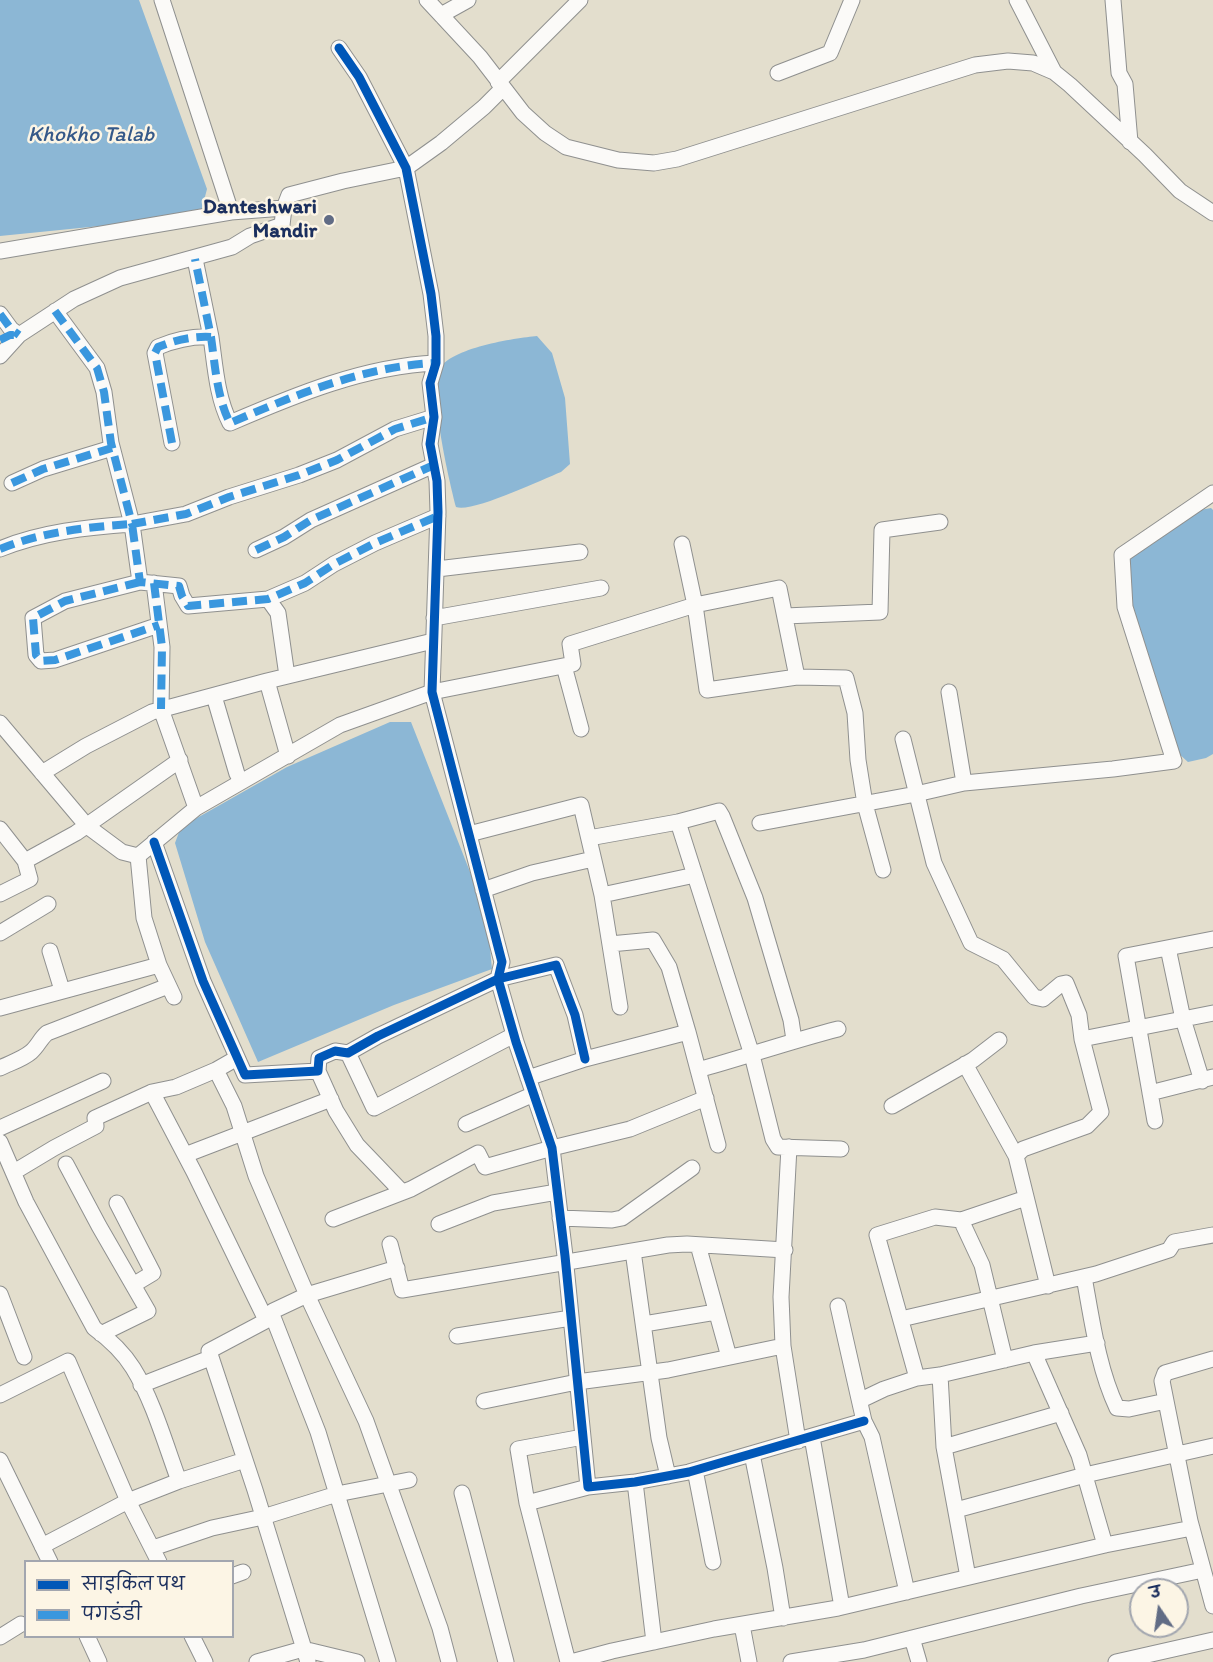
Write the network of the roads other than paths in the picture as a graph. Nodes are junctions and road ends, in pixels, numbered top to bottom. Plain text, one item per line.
1 (162, 0) edge
2 (427, 0) edge
3 (468, 0) edge
4 (580, 0) edge
5 (852, 0) edge
6 (1017, 0) edge
7 (1113, 0) edge
8 (441, 15) junction
9 (339, 48) dead end
10 (1054, 72) junction
11 (778, 74) dead end
12 (501, 85) junction
13 (1130, 142) junction
14 (406, 168) junction
15 (284, 208) junction
16 (231, 212) junction
17 (1213, 213) edge
18 (0, 251) edge
19 (195, 259) junction
20 (55, 311) junction
21 (0, 314) edge
22 (19, 335) junction
23 (211, 338) junction
24 (0, 340) edge
25 (0, 356) edge
26 (436, 363) junction
27 (434, 417) junction
28 (172, 443) dead end
29 (112, 448) junction
30 (434, 465) junction
31 (12, 483) dead end
32 (1213, 493) edge
33 (438, 516) junction
34 (940, 522) dead end
35 (132, 524) junction
36 (682, 544) dead end
37 (0, 549) edge
38 (256, 550) dead end
39 (580, 552) dead end
40 (437, 569) junction
41 (147, 582) junction
42 (601, 588) dead end
43 (268, 599) junction
44 (696, 604) junction
45 (785, 616) junction
46 (434, 618) junction
47 (159, 625) junction
48 (433, 641) junction
49 (564, 666) junction
50 (287, 676) junction
51 (797, 677) junction
52 (267, 681) junction
53 (432, 692) junction
54 (950, 692) dead end
55 (214, 696) junction
56 (161, 709) junction
57 (0, 723) edge
58 (581, 729) dead end
59 (903, 739) dead end
60 (288, 756) junction
61 (180, 760) junction
62 (42, 773) junction
63 (237, 774) dead end
64 (963, 783) junction
65 (916, 794) junction
66 (866, 804) junction
67 (196, 807) junction
68 (678, 822) junction
69 (760, 823) dead end
70 (87, 826) junction
71 (0, 829) edge
72 (469, 834) junction
73 (589, 838) junction
74 (154, 842) junction
75 (138, 856) junction
76 (593, 859) junction
77 (25, 861) junction
78 (883, 870) dead end
79 (695, 875) junction
80 (483, 890) junction
81 (0, 894) edge
82 (602, 895) junction
83 (48, 904) dead end
84 (0, 933) edge
85 (1213, 939) edge
86 (610, 944) junction
87 (1168, 948) junction
88 (50, 951) dead end
89 (159, 965) junction
90 (498, 979) junction
91 (62, 990) junction
92 (620, 1007) dead end
93 (0, 1008) edge
94 (1213, 1012) edge
95 (1183, 1018) junction
96 (1138, 1028) junction
97 (838, 1029) dead end
98 (688, 1032) junction
99 (514, 1035) junction
100 (1082, 1039) junction
101 (794, 1040) junction
102 (999, 1040) dead end
103 (348, 1053) junction
104 (752, 1055) junction
105 (237, 1058) junction
106 (585, 1059) junction
107 (965, 1064) junction
108 (0, 1068) edge
109 (216, 1070) junction
110 (698, 1070) junction
111 (318, 1071) junction
112 (528, 1078) junction
113 (1207, 1079) edge
114 (103, 1081) dead end
115 (152, 1092) junction
116 (1150, 1092) junction
117 (534, 1094) junction
118 (706, 1098) junction
119 (331, 1099) junction
120 (892, 1106) dead end
121 (1155, 1121) dead end
122 (466, 1124) dead end
123 (0, 1128) edge
124 (242, 1133) junction
125 (0, 1142) edge
126 (718, 1145) dead end
127 (789, 1147) junction
128 (552, 1148) junction
129 (841, 1149) dead end
130 (185, 1155) junction
131 (1016, 1156) junction
132 (66, 1164) dead end
133 (692, 1168) dead end
134 (14, 1172) junction
135 (402, 1192) junction
136 (557, 1192) junction
137 (1026, 1198) junction
138 (117, 1203) dead end
139 (560, 1218) junction
140 (333, 1219) dead end
141 (961, 1220) junction
142 (439, 1224) dead end
143 (1213, 1235) edge
144 (390, 1244) dead end
145 (698, 1245) junction
146 (785, 1250) junction
147 (633, 1251) junction
148 (565, 1262) junction
149 (397, 1268) junction
150 (1084, 1277) junction
151 (133, 1285) junction
152 (1048, 1286) junction
153 (307, 1295) junction
154 (990, 1299) junction
155 (1, 1300) edge
156 (838, 1306) dead end
157 (716, 1312) junction
158 (270, 1318) junction
159 (571, 1318) junction
160 (902, 1319) junction
161 (644, 1324) junction
162 (101, 1334) junction
163 (457, 1336) dead end
164 (1097, 1342) junction
165 (783, 1347) junction
166 (1034, 1353) junction
167 (24, 1357) dead end
168 (729, 1357) junction
169 (210, 1358) junction
170 (1213, 1359) edge
171 (1005, 1360) junction
172 (650, 1372) junction
173 (940, 1375) junction
174 (917, 1378) junction
175 (577, 1382) junction
176 (141, 1385) junction
177 (0, 1395) edge
178 (861, 1400) junction
179 (484, 1401) dead end
180 (1166, 1401) junction
181 (1061, 1413) junction
182 (864, 1421) junction
183 (583, 1437) junction
184 (805, 1439) junction
185 (1213, 1446) edge
186 (944, 1448) junction
187 (752, 1454) junction
188 (1176, 1454) junction
189 (245, 1460) junction
190 (1, 1463) edge
191 (694, 1470) junction
192 (1085, 1475) junction
193 (668, 1476) junction
194 (409, 1480) dead end
195 (179, 1481) junction
196 (635, 1482) junction
197 (389, 1485) junction
198 (588, 1487) junction
199 (462, 1493) dead end
200 (337, 1494) junction
201 (128, 1502) junction
202 (527, 1503) junction
203 (956, 1510) junction
204 (263, 1517) junction
205 (1192, 1528) junction
206 (1105, 1545) junction
207 (42, 1546) junction
208 (156, 1555) edge
209 (49, 1560) edge
210 (713, 1562) dead end
211 (1203, 1570) junction
212 (968, 1577) junction
213 (907, 1592) junction
214 (1213, 1606) edge
215 (842, 1607) junction
216 (783, 1618) junction
217 (21, 1624) dead end
218 (742, 1625) junction
219 (0, 1637) edge
220 (88, 1638) edge
221 (193, 1638) edge
222 (912, 1638) junction
223 (1213, 1640) edge
224 (654, 1642) junction
225 (305, 1655) edge
226 (619, 1656) edge
227 (852, 1657) edge
228 (1156, 1658) edge
229 (99, 1662) edge
230 (205, 1662) edge
231 (257, 1662) edge
232 (357, 1662) edge
233 (388, 1662) edge
234 (449, 1662) edge
235 (506, 1662) edge
236 (570, 1662) edge
237 (749, 1662) edge
238 (791, 1662) edge
239 (918, 1662) edge
240 (1116, 1662) edge

1 - 16 street
2 - 8 street
3 - 8 street
4 - 12 street
5 - 11 street
6 - 10 street
7 - 13 street
8 - 12 street
9 - 14 street
10 - 12 street
10 - 13 street
12 - 14 street
13 - 17 street
14 - 15 street
14 - 26 street
15 - 16 street
15 - 19 street
16 - 18 street
19 - 20 street
19 - 23 street
20 - 22 street
20 - 29 street
21 - 22 street
22 - 24 street
22 - 25 street
23 - 26 street
23 - 28 street
26 - 27 street
27 - 30 street
27 - 35 street
29 - 31 street
29 - 35 street
30 - 33 street
30 - 38 street
32 - 64 street
33 - 40 street
33 - 43 street
34 - 45 street
35 - 37 street
35 - 41 street
36 - 44 street
39 - 40 street
40 - 46 street
41 - 43 street
41 - 47 street
41 - 47 street
42 - 46 street
43 - 50 street
44 - 45 street
44 - 49 street
44 - 51 street
45 - 51 street
46 - 48 street
47 - 56 street
48 - 50 street
48 - 53 street
49 - 53 street
49 - 58 street
50 - 52 street
51 - 66 street
52 - 55 street
52 - 60 street
53 - 60 street
53 - 72 street
54 - 64 street
55 - 56 street
55 - 63 street
56 - 61 street
56 - 62 street
57 - 62 street
59 - 65 street
60 - 67 street
61 - 67 street
61 - 70 street
62 - 70 street
64 - 65 street
65 - 66 street
65 - 100 street
66 - 69 street
66 - 78 street
67 - 74 street
68 - 73 street
68 - 79 street
68 - 101 street
70 - 75 street
70 - 77 street
71 - 77 street
72 - 73 street
72 - 80 street
73 - 76 street
74 - 75 street
74 - 105 street
75 - 89 street
76 - 80 street
76 - 82 street
77 - 81 street
79 - 82 street
79 - 104 street
80 - 90 street
82 - 86 street
83 - 84 street
85 - 87 street
86 - 92 street
86 - 98 street
87 - 95 street
87 - 96 street
88 - 91 street
89 - 91 street
89 - 108 street
90 - 99 street
90 - 103 street
90 - 106 street
91 - 93 street
94 - 95 street
95 - 96 street
95 - 113 street
96 - 100 street
96 - 116 street
97 - 101 street
98 - 106 street
98 - 110 street
99 - 103 street
99 - 112 street
100 - 131 street
101 - 104 street
102 - 107 street
103 - 111 street
104 - 110 street
104 - 127 street
105 - 109 street
105 - 111 street
106 - 112 street
107 - 120 street
107 - 131 street
109 - 115 street
109 - 124 street
110 - 118 street
111 - 119 street
112 - 117 street
113 - 116 street
114 - 123 street
115 - 130 street
115 - 134 street
116 - 121 street
117 - 122 street
117 - 128 street
118 - 126 street
118 - 128 street
119 - 124 street
119 - 135 street
124 - 130 street
124 - 153 street
125 - 134 street
127 - 129 street
127 - 146 street
128 - 135 street
128 - 136 street
130 - 158 street
131 - 137 street
132 - 151 street
133 - 139 street
134 - 162 street
135 - 140 street
136 - 139 street
136 - 142 street
137 - 141 street
137 - 152 street
138 - 151 street
139 - 148 street
141 - 154 street
141 - 160 street
143 - 150 street
144 - 149 street
145 - 146 street
145 - 147 street
145 - 157 street
146 - 165 street
147 - 148 street
147 - 161 street
148 - 149 street
148 - 159 street
149 - 153 street
150 - 152 street
150 - 164 street
151 - 162 street
152 - 154 street
153 - 158 street
153 - 197 street
154 - 160 street
154 - 171 street
155 - 167 street
156 - 178 street
157 - 161 street
157 - 168 street
158 - 169 street
158 - 200 street
159 - 163 street
159 - 175 street
160 - 174 street
161 - 172 street
162 - 176 street
164 - 166 street
164 - 180 street
165 - 168 street
165 - 184 street
166 - 171 street
166 - 181 street
168 - 172 street
169 - 176 street
169 - 189 street
170 - 180 street
171 - 173 street
172 - 175 street
172 - 193 street
173 - 174 street
173 - 186 street
174 - 178 street
175 - 179 street
175 - 183 street
176 - 195 street
177 - 201 street
178 - 182 street
180 - 188 street
181 - 186 street
181 - 192 street
182 - 184 street
182 - 213 street
183 - 198 street
183 - 202 street
184 - 187 street
184 - 215 street
185 - 188 street
186 - 203 street
187 - 191 street
187 - 216 street
188 - 192 street
188 - 205 street
189 - 195 street
189 - 204 street
190 - 207 street
191 - 193 street
191 - 210 street
192 - 203 street
192 - 206 street
193 - 196 street
194 - 197 street
195 - 201 street
196 - 198 street
196 - 224 street
197 - 200 street
197 - 234 street
198 - 202 street
199 - 235 street
200 - 204 street
200 - 233 street
201 - 207 street
201 - 208 street
202 - 236 street
203 - 212 street
204 - 208 street
204 - 225 street
205 - 206 street
205 - 211 street
206 - 212 street
207 - 209 street
211 - 214 street
211 - 222 street
212 - 213 street
213 - 215 street
215 - 216 street
216 - 218 street
217 - 219 street
218 - 224 street
218 - 237 street
220 - 229 street
221 - 230 street
222 - 227 street
222 - 239 street
223 - 228 street
224 - 226 street
225 - 231 street
225 - 232 street
226 - 236 street
227 - 238 street
228 - 240 street

